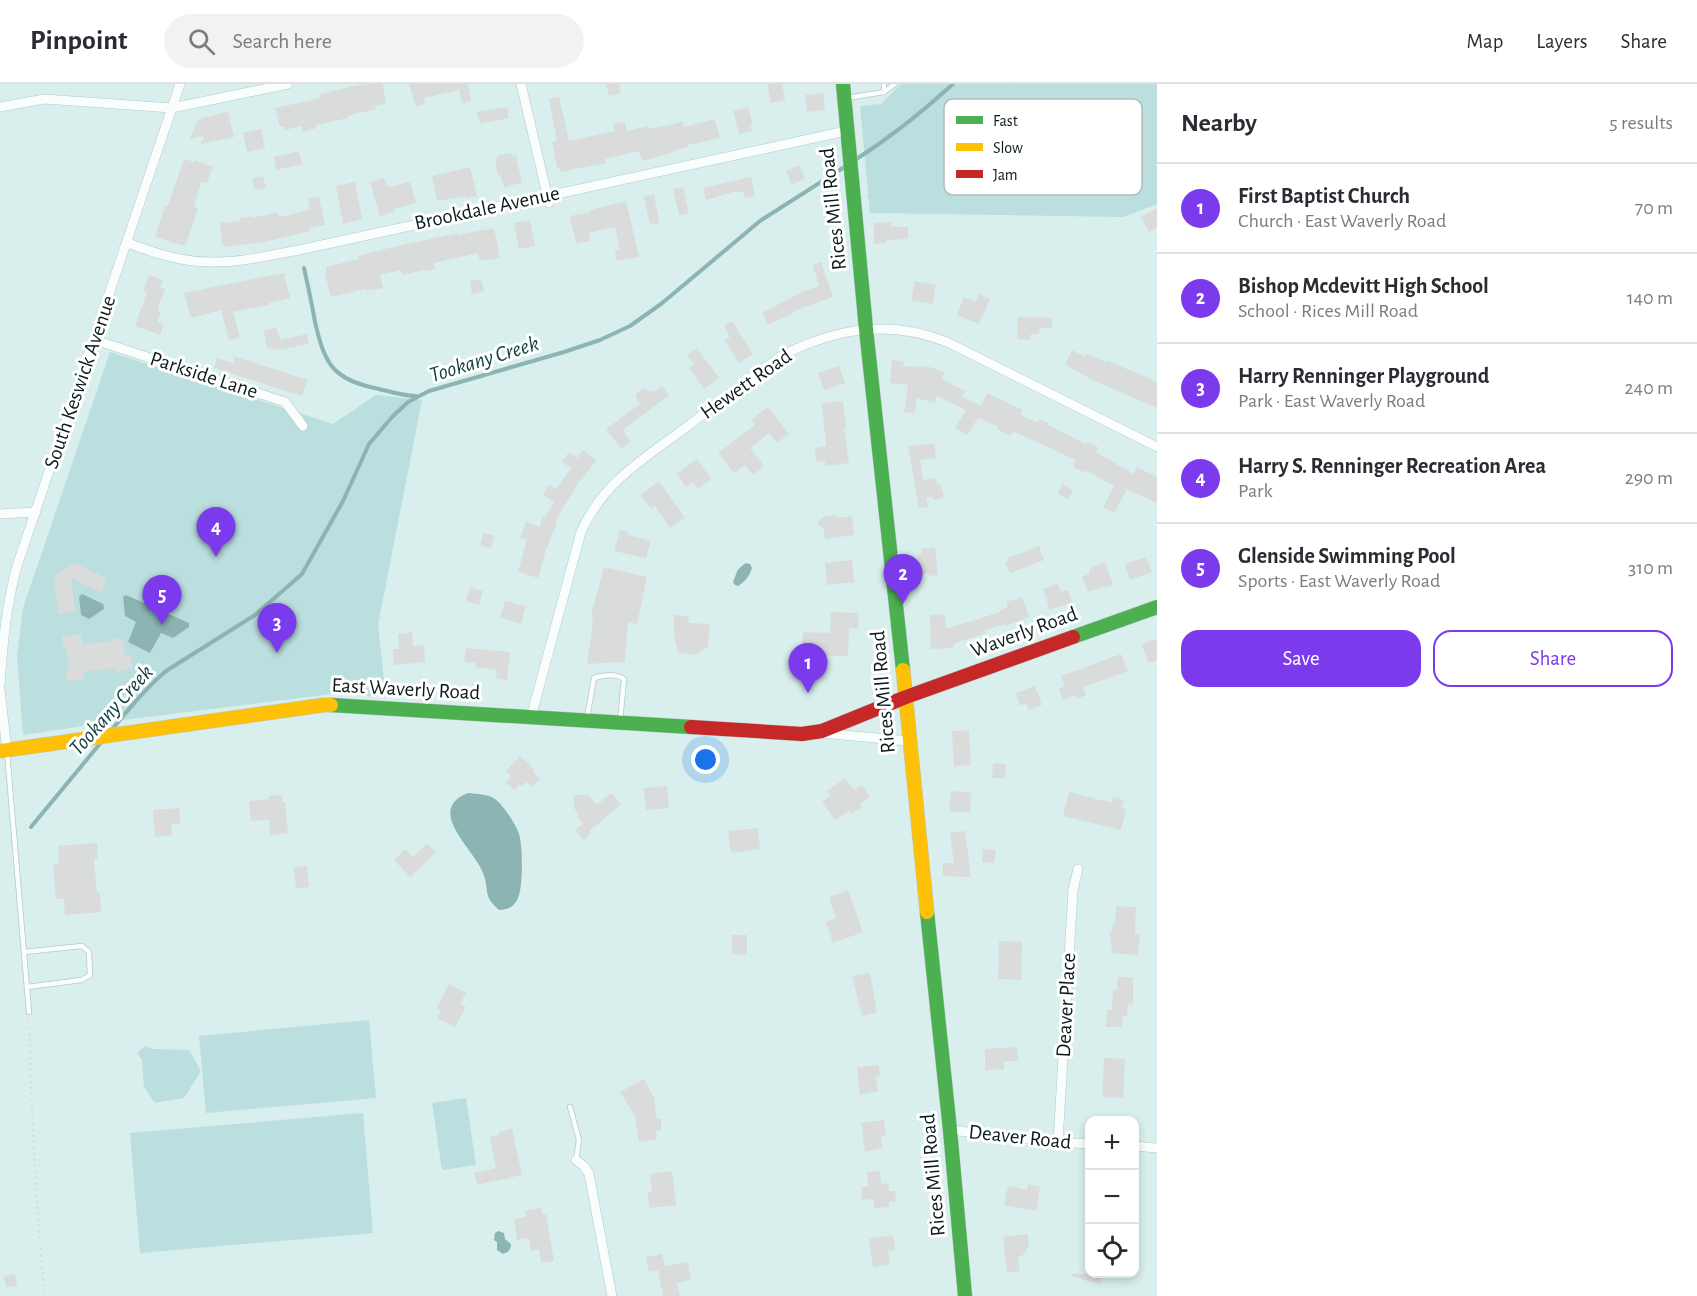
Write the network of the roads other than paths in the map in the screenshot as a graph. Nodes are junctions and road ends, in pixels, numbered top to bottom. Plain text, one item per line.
1 (180, 84) edge
2 (288, 84) edge
3 (521, 84) edge
4 (884, 84) edge
5 (895, 84) edge
6 (843, 91) edge
7 (885, 92) junction
8 (0, 107) edge
9 (172, 108) junction
10 (846, 131) junction
11 (548, 199) junction
12 (128, 243) junction
13 (866, 329) junction
14 (95, 340) junction
15 (303, 426) dead end
16 (1157, 447) edge
17 (36, 512) junction
18 (0, 514) edge
19 (1157, 607) edge
20 (1, 662) edge
21 (0, 684) edge
22 (0, 690) edge
23 (906, 697) junction
24 (531, 717) junction
25 (587, 721) junction
26 (620, 723) junction
27 (813, 733) junction
28 (909, 741) junction
29 (4, 750) edge
30 (1078, 869) dead end
31 (24, 952) junction
32 (27, 987) junction
33 (29, 1012) road end
34 (570, 1107) dead end
35 (950, 1130) junction
36 (1058, 1142) junction
37 (1085, 1144) edge
38 (1139, 1146) edge
39 (1157, 1148) edge
40 (576, 1160) joint
41 (612, 1296) edge
42 (965, 1296) edge

1 - 9 street, South Keswick Avenue
2 - 9 street
3 - 11 street
4 - 7 lane
5 - 7 lane
6 - 7 lane
6 - 10 street, Rices Mill Road
8 - 9 street
9 - 12 street, South Keswick Avenue
10 - 11 street, Brookdale Avenue
10 - 13 street, Rices Mill Road
11 - 12 street, Brookdale Avenue
12 - 14 street, South Keswick Avenue
13 - 16 street, Hewett Road
13 - 23 street, Rices Mill Road
13 - 24 street, Hewett Road
14 - 15 street, Parkside Lane
14 - 17 street, South Keswick Avenue
17 - 18 street
17 - 20 street, South Keswick Avenue
19 - 23 street, Waverly Road
20 - 21 street, South Keswick Avenue
22 - 29 street
23 - 27 street, East Waverly Road
23 - 28 street, Rices Mill Road
24 - 25 street, East Waverly Road
24 - 29 street, East Waverly Road
25 - 26 street, East Waverly Road
25 - 26 lane
26 - 27 street, East Waverly Road
27 - 28 street, East Waverly Road
28 - 35 street, Rices Mill Road
29 - 31 lane
30 - 36 street, Deaver Place
31 - 32 lane
31 - 32 lane
32 - 33 lane
34 - 40 lane
35 - 36 street, Deaver Road
35 - 42 street, Rices Mill Road
36 - 37 street, Deaver Road
38 - 39 street
40 - 41 street

